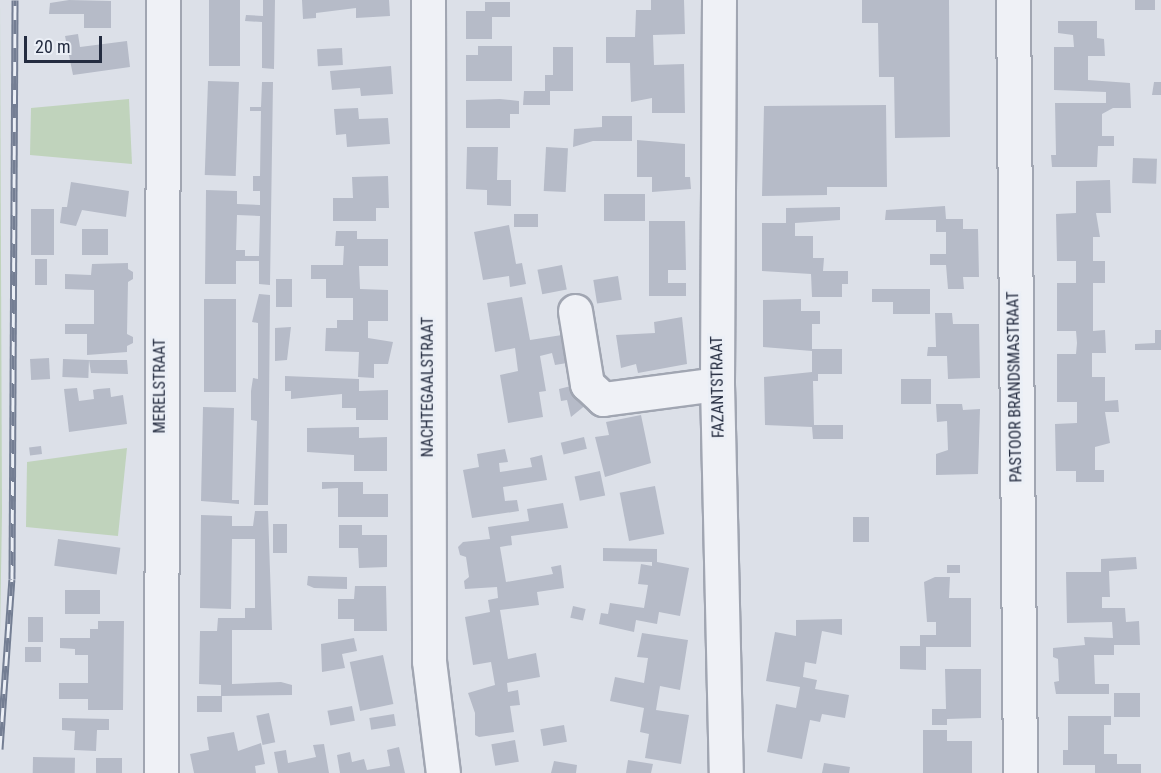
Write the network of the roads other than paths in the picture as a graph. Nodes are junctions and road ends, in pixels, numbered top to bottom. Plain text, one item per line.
1 (163, 0) edge
2 (428, 0) edge
3 (719, 0) edge
4 (1012, 0) edge
5 (575, 311) dead end
6 (717, 384) junction
7 (161, 773) edge
8 (443, 773) edge
9 (726, 773) edge
10 (1020, 773) edge

1 - 7 street, MERELSTRAAT
2 - 8 street, NACHTEGAALSTRAAT
3 - 6 street, FAZANTSTRAAT
4 - 10 street, PASTOOR BRANDSMASTRAAT
5 - 6 street
6 - 9 street, FAZANTSTRAAT

